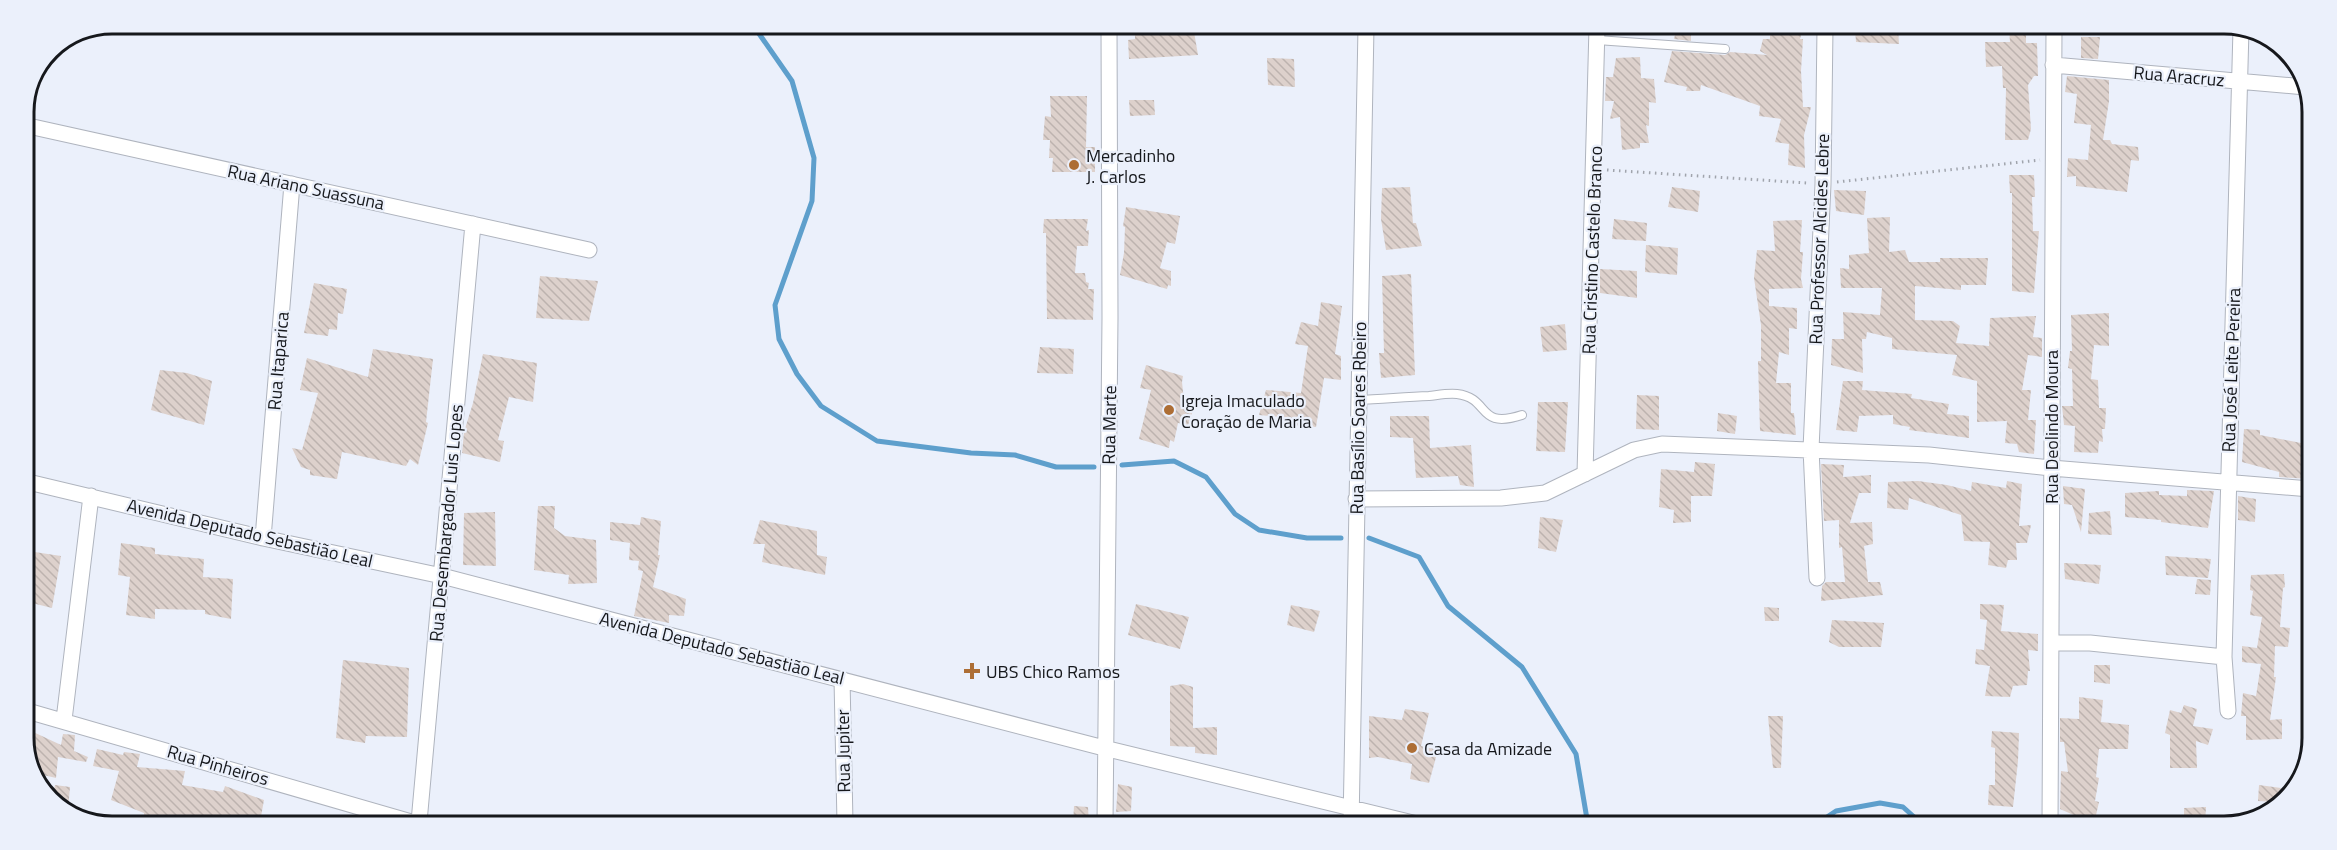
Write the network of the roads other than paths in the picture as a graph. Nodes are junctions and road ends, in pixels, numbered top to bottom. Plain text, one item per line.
1 (1109, 34) edge
2 (1366, 34) edge
3 (1597, 34) edge
4 (1825, 34) edge
5 (2054, 34) edge
6 (2241, 37) edge
7 (1725, 49) dead end
8 (2053, 65) junction
9 (2240, 81) junction
10 (2298, 86) edge
11 (34, 127) edge
12 (292, 184) junction
13 (473, 224) junction
14 (589, 250) dead end
15 (1358, 400) junction
16 (1522, 415) dead end
17 (1811, 449) junction
18 (2050, 468) junction
19 (1585, 474) junction
20 (2228, 482) junction
21 (35, 483) edge
22 (2302, 488) edge
23 (91, 496) junction
24 (1356, 499) junction
25 (263, 538) junction
26 (442, 576) junction
27 (1817, 578) dead end
28 (2050, 643) junction
29 (2224, 657) junction
30 (842, 679) junction
31 (2228, 711) dead end
32 (35, 713) edge
33 (64, 720) junction
34 (1104, 748) junction
35 (391, 816) edge
36 (420, 816) edge
37 (845, 816) edge
38 (1105, 816) edge
39 (1347, 816) edge
40 (1351, 816) edge
41 (2050, 816) edge

1 - 34 street, Rua Marte
2 - 15 street, Rua Basílio Soares Rbeiro
3 - 7 lane
3 - 19 street, Rua Cristino Castelo Branco
4 - 17 street, Rua Professor Alcides Lebre
5 - 8 street, Rua Deolindo Moura
6 - 9 street, Rua José Leite Pereira
8 - 9 street, Rua Aracruz
8 - 18 street, Rua Deolindo Moura
9 - 10 street, Rua Aracruz
9 - 20 street, Rua José Leite Pereira
11 - 12 street, Rua Ariano Suassuna
12 - 13 street, Rua Ariano Suassuna
12 - 25 street, Rua Itaparica
13 - 14 street, Rua Ariano Suassuna
13 - 26 street, Rua Desembargador Luis Lopes
15 - 16 lane
15 - 24 street, Rua Basílio Soares Rbeiro
17 - 18 street
17 - 19 street
17 - 27 street, Rua Professor Alcides Lebre
18 - 20 street
18 - 28 street, Rua Deolindo Moura
19 - 24 street
20 - 22 street
20 - 29 street, Rua José Leite Pereira
21 - 23 street, Avenida Deputado Sebastião Leal
23 - 25 street, Avenida Deputado Sebastião Leal
23 - 33 street
24 - 40 street, Rua Basílio Soares Rbeiro
25 - 26 street, Avenida Deputado Sebastião Leal
26 - 30 street, Avenida Deputado Sebastião Leal
26 - 36 street, Rua Desembargador Luis Lopes
28 - 29 street
28 - 41 street, Rua Deolindo Moura
29 - 31 street, Rua José Leite Pereira
30 - 34 street, Avenida Deputado Sebastião Leal
30 - 37 street, Rua Jupiter
32 - 33 street, Rua Pinheiros
33 - 35 street, Rua Pinheiros
34 - 38 street, Rua Marte
34 - 39 street, Avenida Deputado Sebastião Leal

